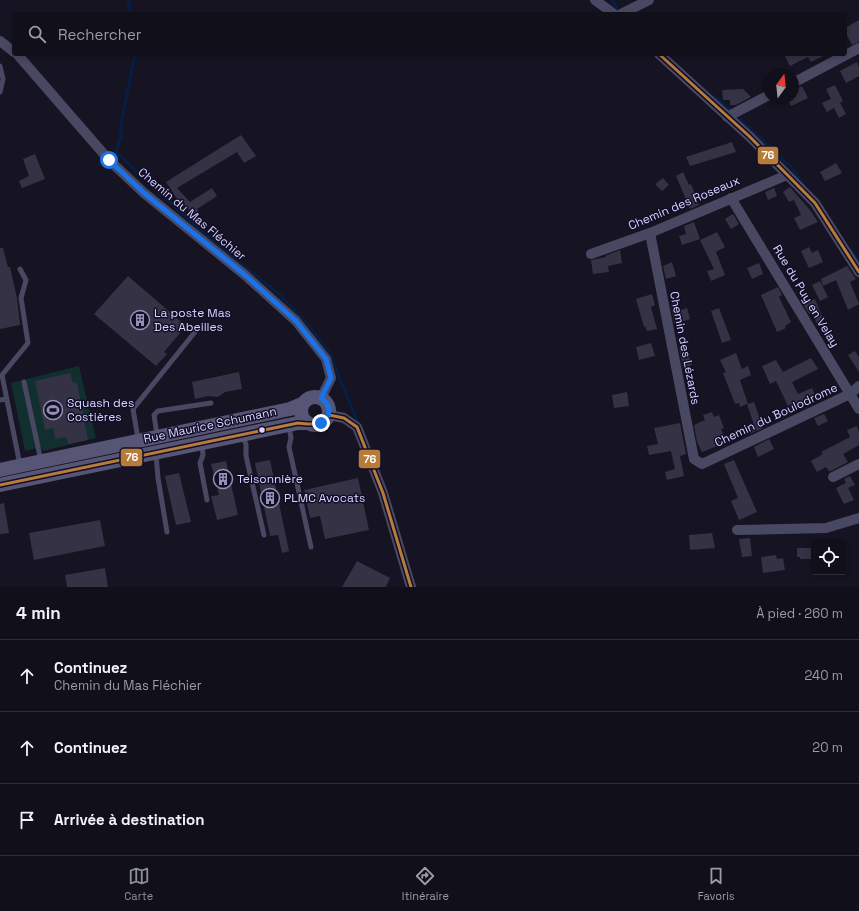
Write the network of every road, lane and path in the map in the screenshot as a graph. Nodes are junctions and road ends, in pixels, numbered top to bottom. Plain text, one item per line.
1 (595, 0) edge
2 (607, 0) edge
3 (649, 0) edge
4 (611, 12) edge
5 (613, 12) edge
6 (625, 12) edge
7 (0, 41) edge
8 (859, 48) edge
9 (12, 50) edge
10 (847, 54) edge
11 (19, 56) edge
12 (661, 56) edge
13 (844, 56) edge
14 (0, 66) edge
15 (799, 80) edge
16 (0, 92) edge
17 (763, 98) edge
18 (727, 117) junction
19 (787, 175) junction
20 (731, 198) junction
21 (650, 233) junction
22 (591, 254) dead end
23 (20, 269) dead end
24 (859, 272) edge
25 (195, 332) dead end
26 (24, 382) dead end
27 (859, 386) edge
28 (850, 394) junction
29 (321, 398) junction
30 (6, 399) junction
31 (0, 400) edge
32 (211, 403) dead end
33 (302, 404) junction
34 (859, 409) edge
35 (329, 415) junction
36 (308, 423) junction
37 (289, 425) junction
38 (243, 435) junction
39 (158, 436) junction
40 (139, 440) junction
41 (201, 443) junction
42 (156, 453) junction
43 (41, 461) junction
44 (702, 464) joint
45 (859, 464) edge
46 (20, 466) junction
47 (0, 470) edge
48 (833, 477) dead end
49 (0, 485) edge
50 (207, 500) dead end
51 (859, 518) edge
52 (736, 530) dead end
53 (168, 532) dead end
54 (264, 535) dead end
55 (311, 547) dead end
56 (411, 587) edge

1 - 4 street
2 - 5 street
3 - 6 street
7 - 9 street
8 - 10 street
11 - 29 street, Chemin du Mas Fléchier
12 - 18 street
13 - 15 street
14 - 16 lane
17 - 18 street
18 - 19 street
19 - 20 street, Chemin des Roseaux
19 - 24 street
20 - 21 street, Chemin des Roseaux
20 - 28 street, Rue du Puy en Velay
21 - 22 street, Chemin des Roseaux
21 - 44 street, Chemin des Lézards
23 - 30 lane
25 - 40 lane
26 - 43 lane
27 - 28 street, Chemin du Boulodrome
28 - 34 street, Rue du Puy en Velay
28 - 44 street, Chemin du Boulodrome
29 - 33 main road
29 - 35 main road
30 - 31 lane
30 - 46 lane
32 - 39 lane
33 - 36 main road
33 - 39 main road, Rue Maurice Schumann
35 - 36 main road
35 - 56 street
36 - 37 main road, Rue Maurice Schumann
37 - 38 main road, Rue Maurice Schumann
37 - 55 lane
38 - 41 main road, Rue Maurice Schumann
38 - 54 lane
39 - 40 main road, Rue Maurice Schumann
40 - 43 main road, Rue Maurice Schumann
41 - 42 main road, Rue Maurice Schumann
41 - 50 lane
42 - 49 main road, Rue Maurice Schumann
42 - 53 lane
43 - 46 main road, Rue Maurice Schumann
45 - 48 street
46 - 47 main road, Rue Maurice Schumann
51 - 52 street

